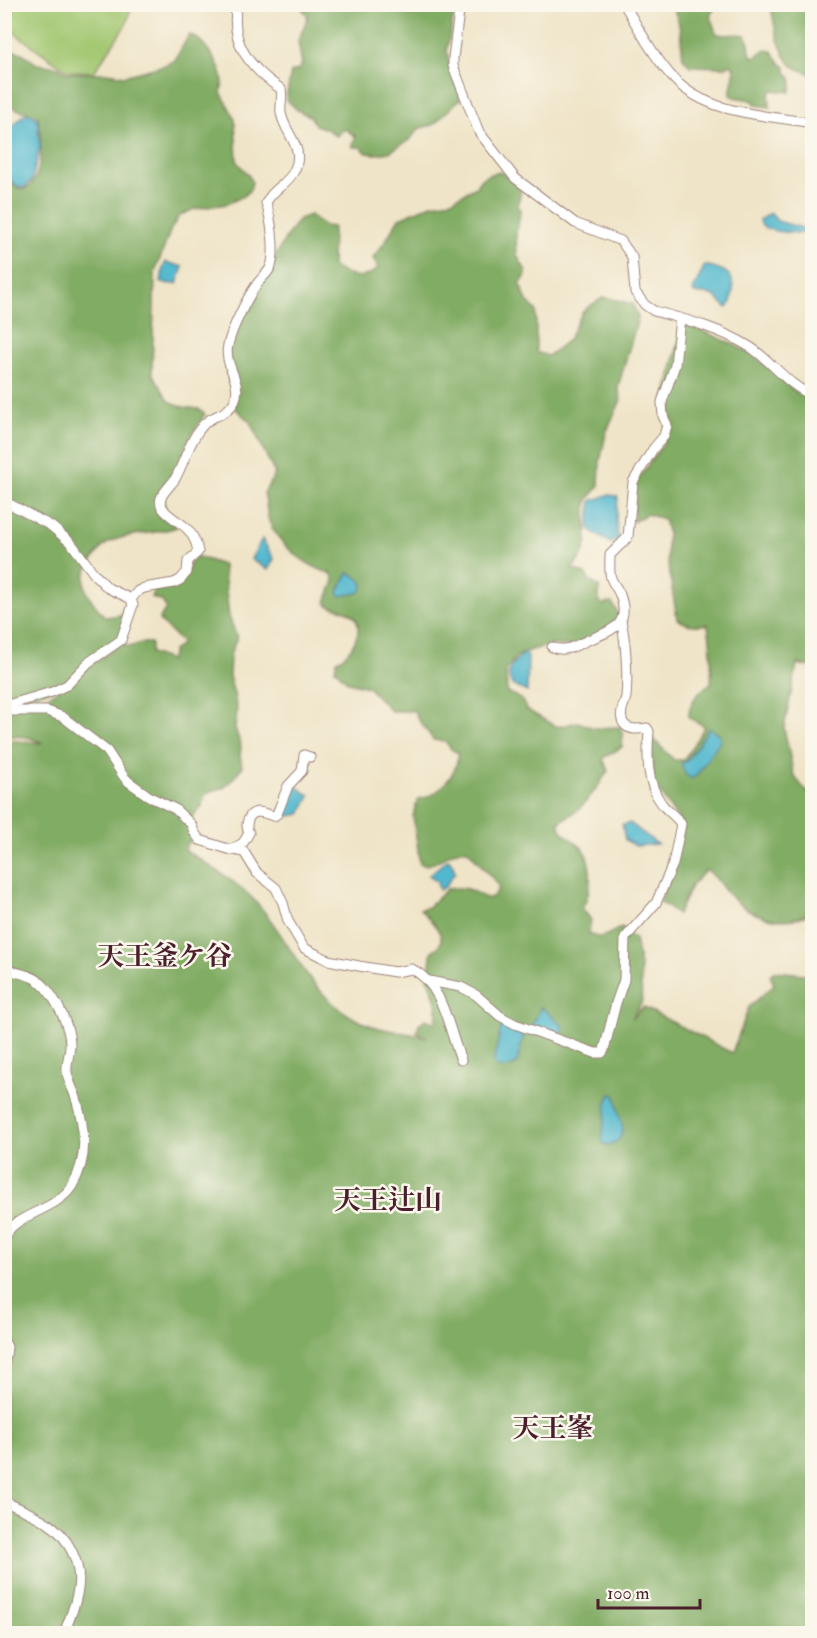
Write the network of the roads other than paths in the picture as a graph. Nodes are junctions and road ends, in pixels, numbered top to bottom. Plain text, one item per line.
1 (237, 4) edge
2 (460, 4) edge
3 (624, 4) edge
4 (813, 123) edge
5 (680, 318) junction
6 (813, 395) edge
7 (4, 501) edge
8 (131, 599) junction
9 (621, 621) junction
10 (552, 647) dead end
11 (4, 706) edge
12 (4, 713) edge
13 (310, 758) dead end
14 (231, 849) junction
15 (4, 968) edge
16 (429, 981) junction
17 (461, 1060) dead end
18 (4, 1238) edge
19 (4, 1341) edge
20 (4, 1369) edge
21 (4, 1500) edge
22 (64, 1634) edge

1 - 8 street
2 - 5 street
3 - 4 street
5 - 6 street
5 - 9 street
7 - 8 street
8 - 11 street
9 - 10 street
9 - 16 street
12 - 14 street
13 - 14 street
14 - 16 street
15 - 18 street
16 - 17 street
19 - 20 street
21 - 22 street

